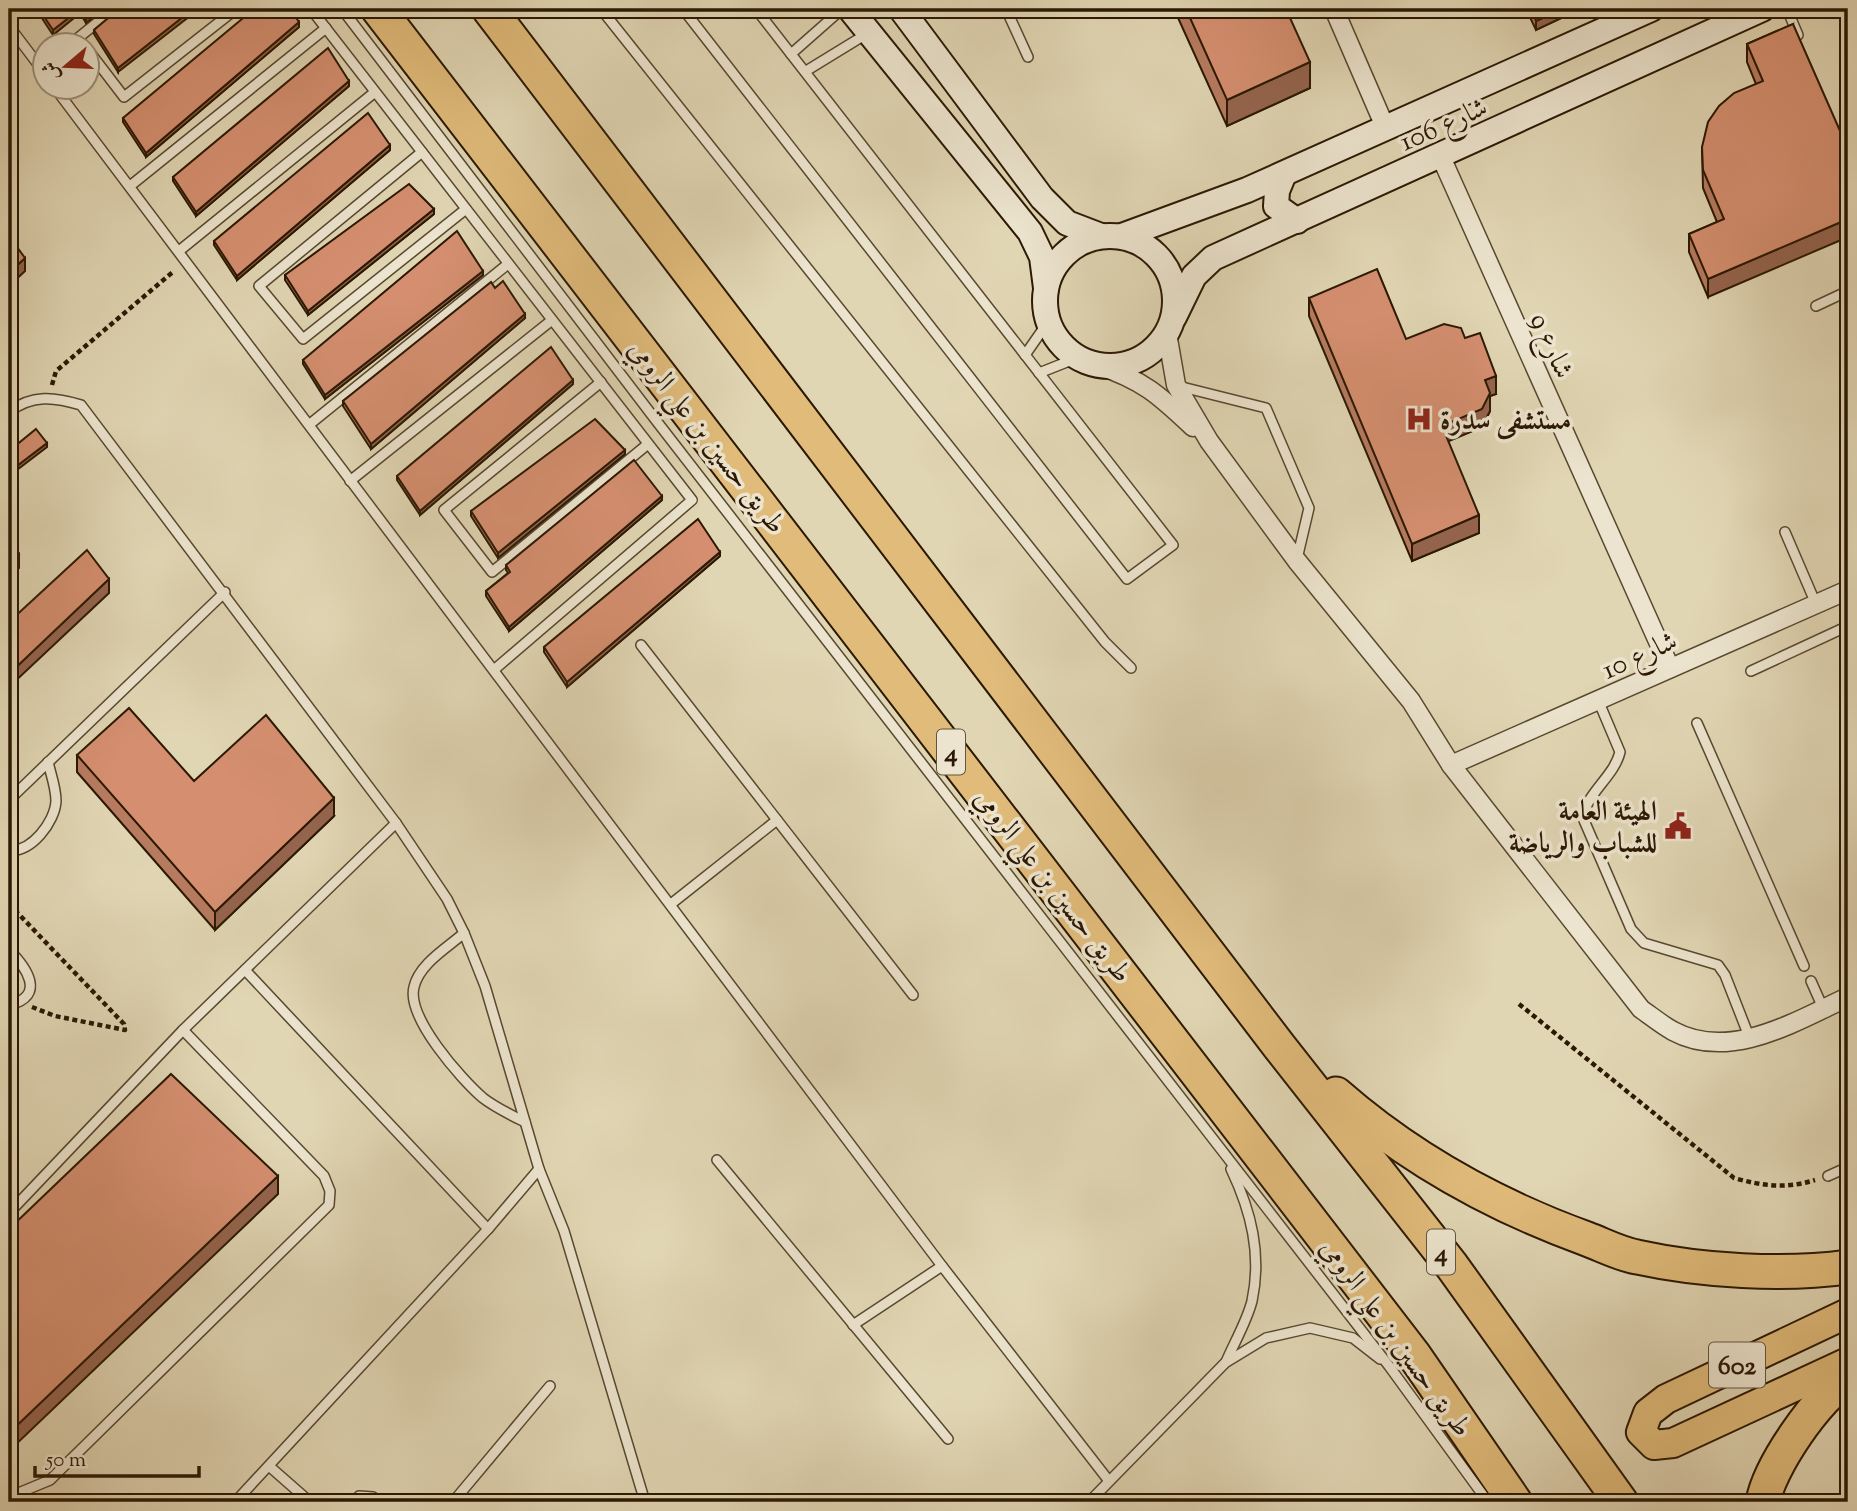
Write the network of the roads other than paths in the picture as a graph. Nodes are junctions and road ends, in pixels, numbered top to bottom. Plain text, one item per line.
1 (114, 9) edge
2 (236, 9) edge
3 (311, 9) edge
4 (342, 9) edge
5 (378, 9) edge
6 (488, 9) edge
7 (601, 9) edge
8 (683, 9) edge
9 (756, 9) edge
10 (842, 9) edge
11 (850, 9) edge
12 (901, 9) edge
13 (1006, 9) edge
14 (1334, 9) edge
15 (1651, 9) edge
16 (1762, 9) edge
17 (1787, 9) edge
18 (9, 26) edge
19 (326, 28) junction
20 (85, 32) edge
21 (869, 33) junction
22 (1802, 45) edge
23 (791, 54) junction
24 (32, 56) edge
25 (1028, 57) dead end
26 (102, 69) edge
27 (806, 71) junction
28 (375, 92) junction
29 (66, 102) edge
30 (1387, 129) junction
31 (422, 152) junction
32 (1441, 157) junction
33 (1284, 174) junction
34 (130, 187) junction
35 (466, 209) junction
36 (1297, 221) junction
37 (1111, 236) junction
38 (179, 251) junction
39 (508, 264) junction
40 (1046, 289) junction
41 (1848, 291) edge
42 (1816, 306) dead end
43 (552, 320) junction
44 (1048, 322) junction
45 (1170, 325) junction
46 (1025, 355) junction
47 (1087, 361) junction
48 (1039, 373) junction
49 (601, 382) junction
50 (1176, 385) junction
51 (9, 412) edge
52 (310, 424) junction
53 (1209, 441) junction
54 (648, 444) junction
55 (350, 481) junction
56 (1784, 532) dead end
57 (1297, 561) junction
58 (1848, 590) edge
59 (225, 592) junction
60 (1816, 604) junction
61 (1848, 626) edge
62 (641, 645) dead end
63 (1132, 668) dead end
64 (1670, 668) junction
65 (495, 669) junction
66 (1751, 671) dead end
67 (1598, 700) junction
68 (1696, 723) dead end
69 (48, 762) junction
70 (1451, 765) junction
71 (9, 800) edge
72 (777, 820) junction
73 (396, 823) junction
74 (9, 850) edge
75 (671, 904) junction
76 (464, 933) junction
77 (9, 950) edge
78 (1804, 966) dead end
79 (245, 970) junction
80 (1811, 981) dead end
81 (913, 995) dead end
82 (1848, 997) edge
83 (13, 1004) edge
84 (1824, 1008) junction
85 (183, 1030) junction
86 (1750, 1039) junction
87 (1279, 1045) junction
88 (525, 1122) junction
89 (1223, 1153) junction
90 (717, 1160) dead end
91 (1848, 1167) edge
92 (539, 1168) junction
93 (1828, 1176) road end
94 (9, 1213) edge
95 (488, 1229) junction
96 (942, 1266) junction
97 (1848, 1267) edge
98 (1848, 1313) edge
99 (853, 1325) junction
100 (1848, 1362) edge
101 (1225, 1363) junction
102 (1390, 1366) junction
103 (1848, 1378) edge
104 (551, 1385) dead end
105 (948, 1439) dead end
106 (269, 1466) junction
107 (1109, 1481) junction
108 (9, 1497) edge
109 (456, 1498) edge
110 (235, 1502) edge
111 (310, 1502) edge
112 (354, 1502) edge
113 (379, 1502) edge
114 (469, 1502) edge
115 (645, 1502) edge
116 (1090, 1502) edge
117 (1488, 1502) edge
118 (1515, 1502) edge
119 (1620, 1502) edge
120 (1763, 1502) edge

1 - 20 lane
2 - 26 lane
3 - 19 lane
4 - 89 lane
5 - 118 highway, طريق حسين بن علي الرومي / 4
6 - 87 highway, 4
7 - 63 lane
8 - 48 lane
9 - 23 lane
10 - 23 lane
11 - 21 street
12 - 37 street
13 - 25 lane
14 - 30 street
15 - 30 street, شارع 106
16 - 32 street, شارع 106
17 - 22 lane
18 - 24 lane
19 - 28 lane
19 - 34 lane
21 - 27 lane
21 - 40 street
23 - 27 lane
27 - 46 lane
28 - 31 lane
28 - 38 lane
29 - 34 lane
30 - 33 street, شارع 106
31 - 35 lane
31 - 35 lane
32 - 36 street, شارع 106
32 - 64 street, شارع 9
33 - 36 street
33 - 37 street, شارع 106
34 - 38 lane
35 - 39 lane
36 - 45 street, شارع 106
37 - 40 street
37 - 45 street
38 - 52 lane
39 - 43 lane
39 - 52 lane
40 - 44 street
41 - 42 lane
43 - 49 lane
43 - 55 lane
44 - 46 lane
44 - 47 street
45 - 47 street
45 - 50 street
46 - 48 lane
47 - 48 lane
47 - 53 street
49 - 54 lane
49 - 54 lane
50 - 53 street
50 - 57 lane
51 - 59 lane
52 - 55 lane
53 - 57 street
54 - 65 lane
55 - 65 lane
56 - 60 lane
57 - 70 street
58 - 60 street, شارع 10
59 - 69 lane
59 - 73 lane
60 - 64 street, شارع 10
61 - 66 lane
62 - 72 lane
64 - 67 street, شارع 10
65 - 75 lane
67 - 70 street, شارع 10
67 - 86 lane
68 - 78 lane
69 - 71 lane
69 - 74 lane
70 - 86 street
72 - 75 lane
72 - 81 lane
73 - 76 lane
73 - 79 lane
75 - 96 lane
76 - 88 lane
76 - 88 lane
77 - 83 lane
79 - 85 lane
79 - 95 lane
80 - 84 lane
82 - 84 street
84 - 86 street
85 - 94 lane
85 - 108 lane
87 - 97 highway
87 - 119 highway, 4
88 - 92 lane
89 - 101 lane
89 - 102 lane
90 - 99 lane
91 - 93 lane
92 - 95 lane
92 - 115 lane
95 - 106 lane
96 - 99 lane
96 - 107 lane
98 - 100 main road, 602
99 - 105 lane
101 - 102 lane
101 - 107 lane
102 - 117 lane
103 - 120 highway
104 - 109 lane
106 - 110 lane
106 - 111 lane
107 - 116 lane
109 - 114 lane
112 - 113 lane

